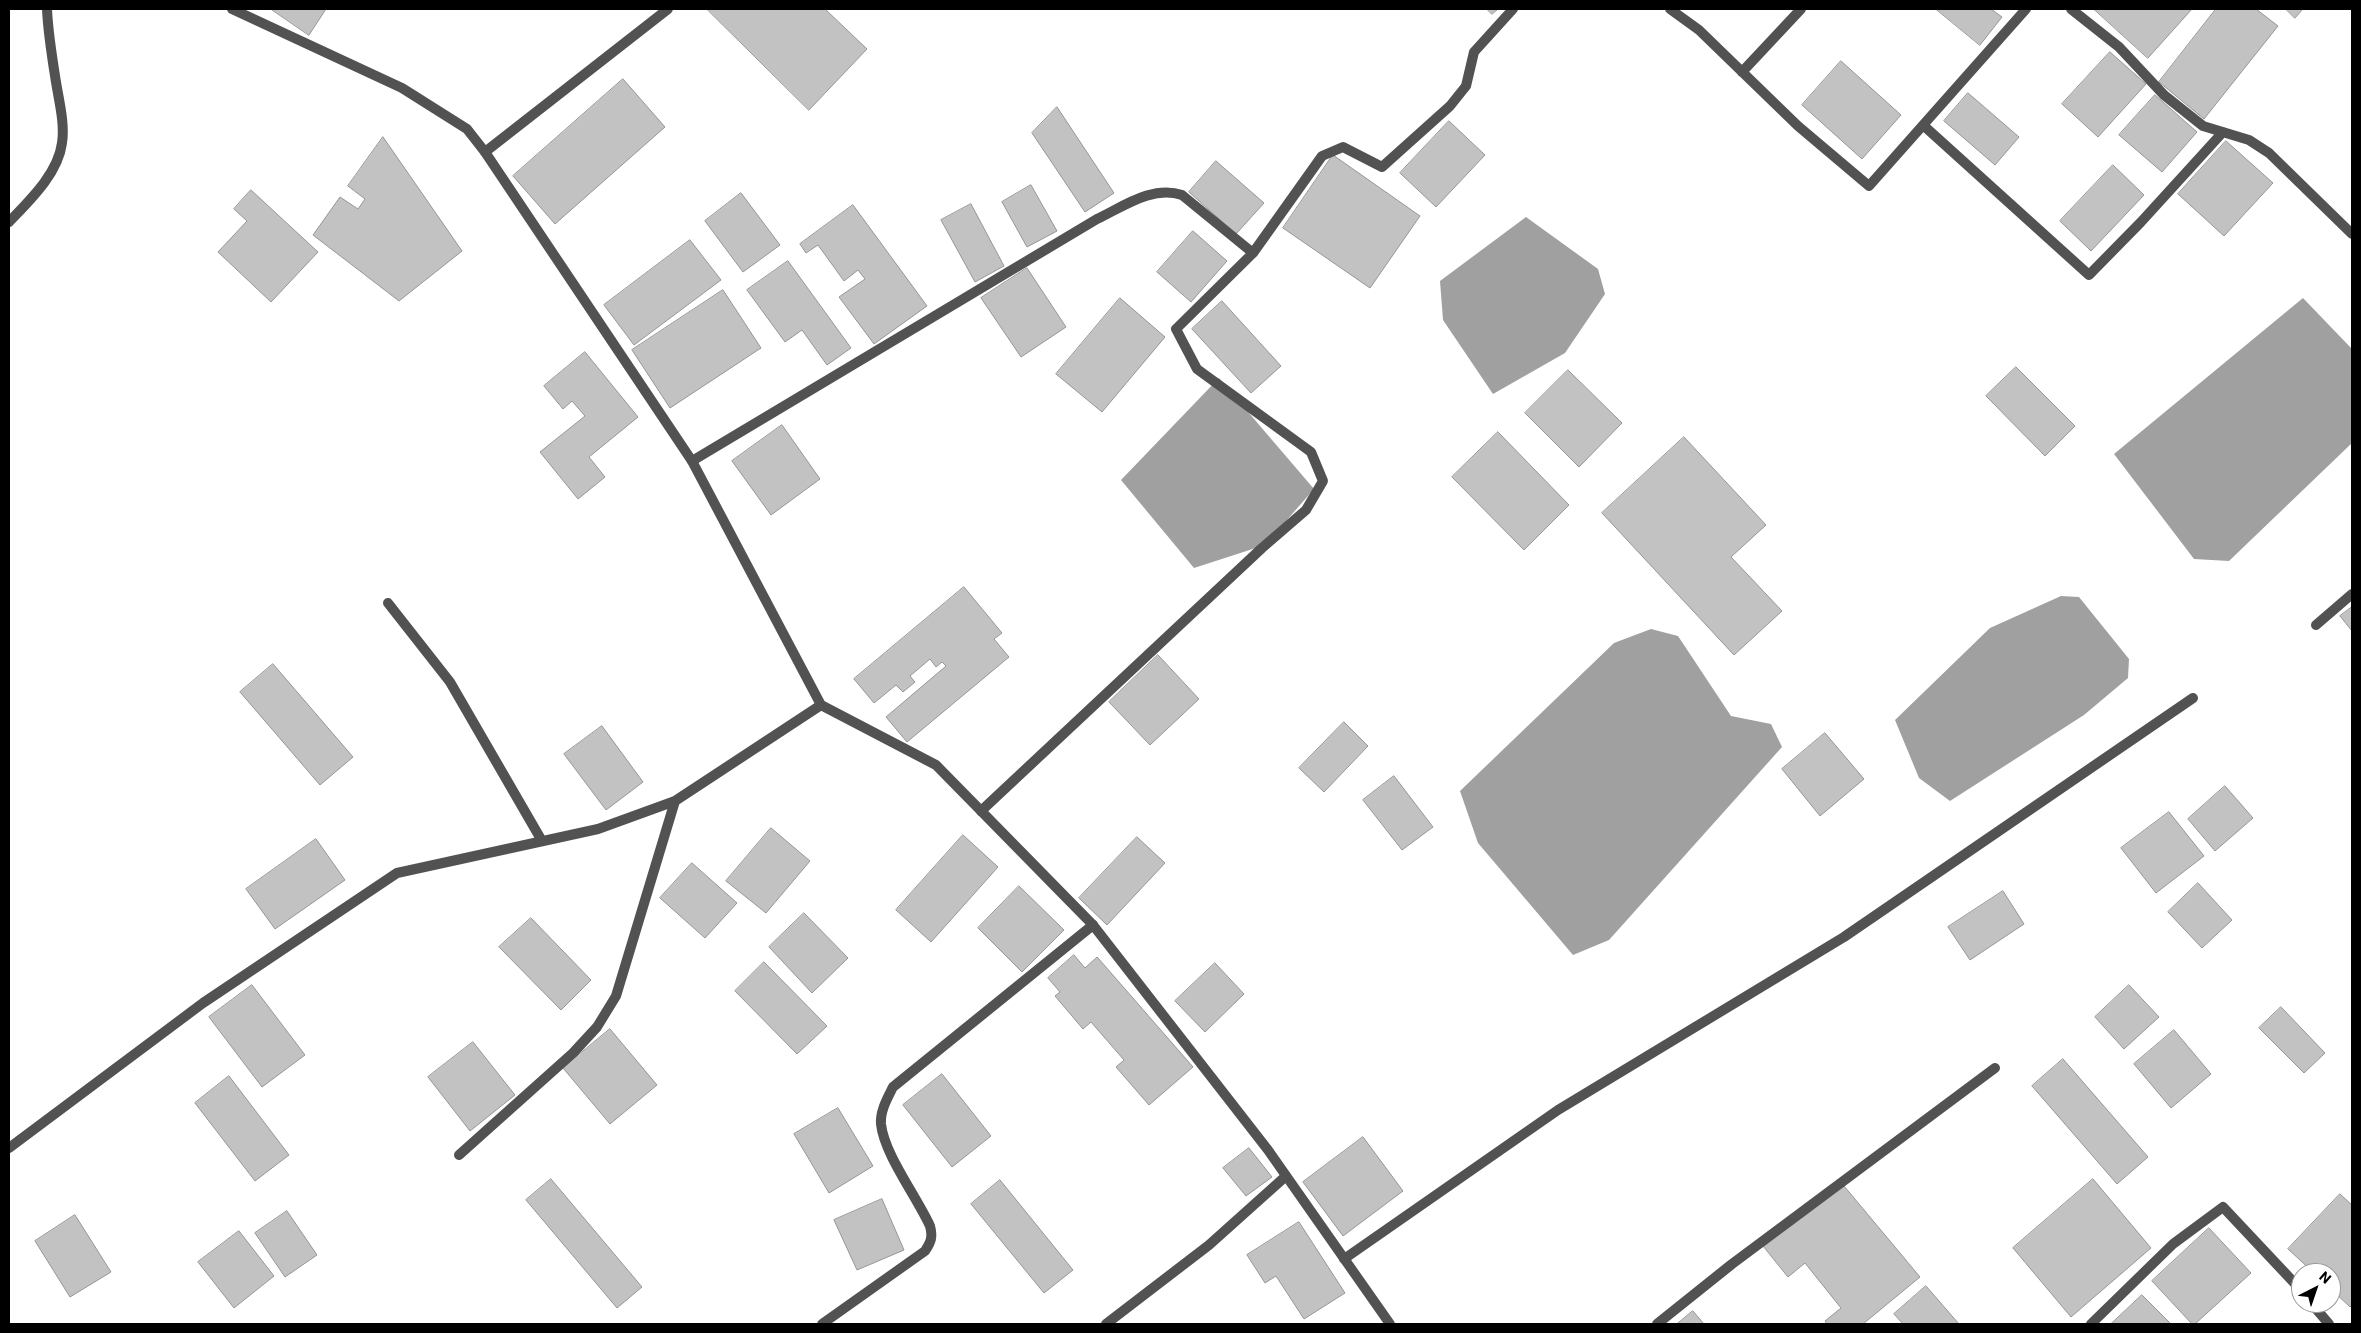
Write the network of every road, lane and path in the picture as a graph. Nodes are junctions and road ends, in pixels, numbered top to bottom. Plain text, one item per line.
1 (47, 9) edge
2 (232, 9) edge
3 (668, 9) edge
4 (1513, 9) edge
5 (1670, 9) edge
6 (1800, 9) edge
7 (2026, 9) edge
8 (2071, 9) edge
9 (1742, 72) junction
10 (1923, 125) junction
11 (2223, 132) junction
12 (485, 152) junction
13 (9, 222) edge
14 (2352, 234) edge
15 (1253, 253) junction
16 (692, 461) junction
17 (2352, 594) edge
18 (388, 603) dead end
19 (2316, 625) dead end
20 (2193, 698) dead end
21 (822, 705) junction
22 (675, 801) junction
23 (981, 811) junction
24 (542, 842) junction
25 (1093, 925) junction
26 (1995, 1068) dead end
27 (9, 1148) edge
28 (459, 1155) dead end
29 (1286, 1176) junction
30 (1344, 1259) junction
31 (2291, 1279) edge
32 (2320, 1313) edge
33 (822, 1324) edge
34 (1106, 1324) edge
35 (1390, 1324) edge
36 (1657, 1324) edge
37 (2090, 1324) edge
38 (2329, 1324) edge

1 - 13 street
2 - 12 street
3 - 12 street
4 - 15 street
5 - 9 street
6 - 9 street
7 - 10 street
8 - 11 street
9 - 10 street
10 - 11 street
11 - 14 street
12 - 16 street
15 - 16 street
15 - 23 street
16 - 21 street
17 - 19 street
18 - 24 street
20 - 30 street
21 - 22 street
21 - 23 street
22 - 24 street
22 - 28 street
23 - 25 street
24 - 27 street
25 - 29 street
25 - 33 street
26 - 36 street
29 - 30 street
29 - 34 street
30 - 35 street
31 - 37 street
32 - 38 street

